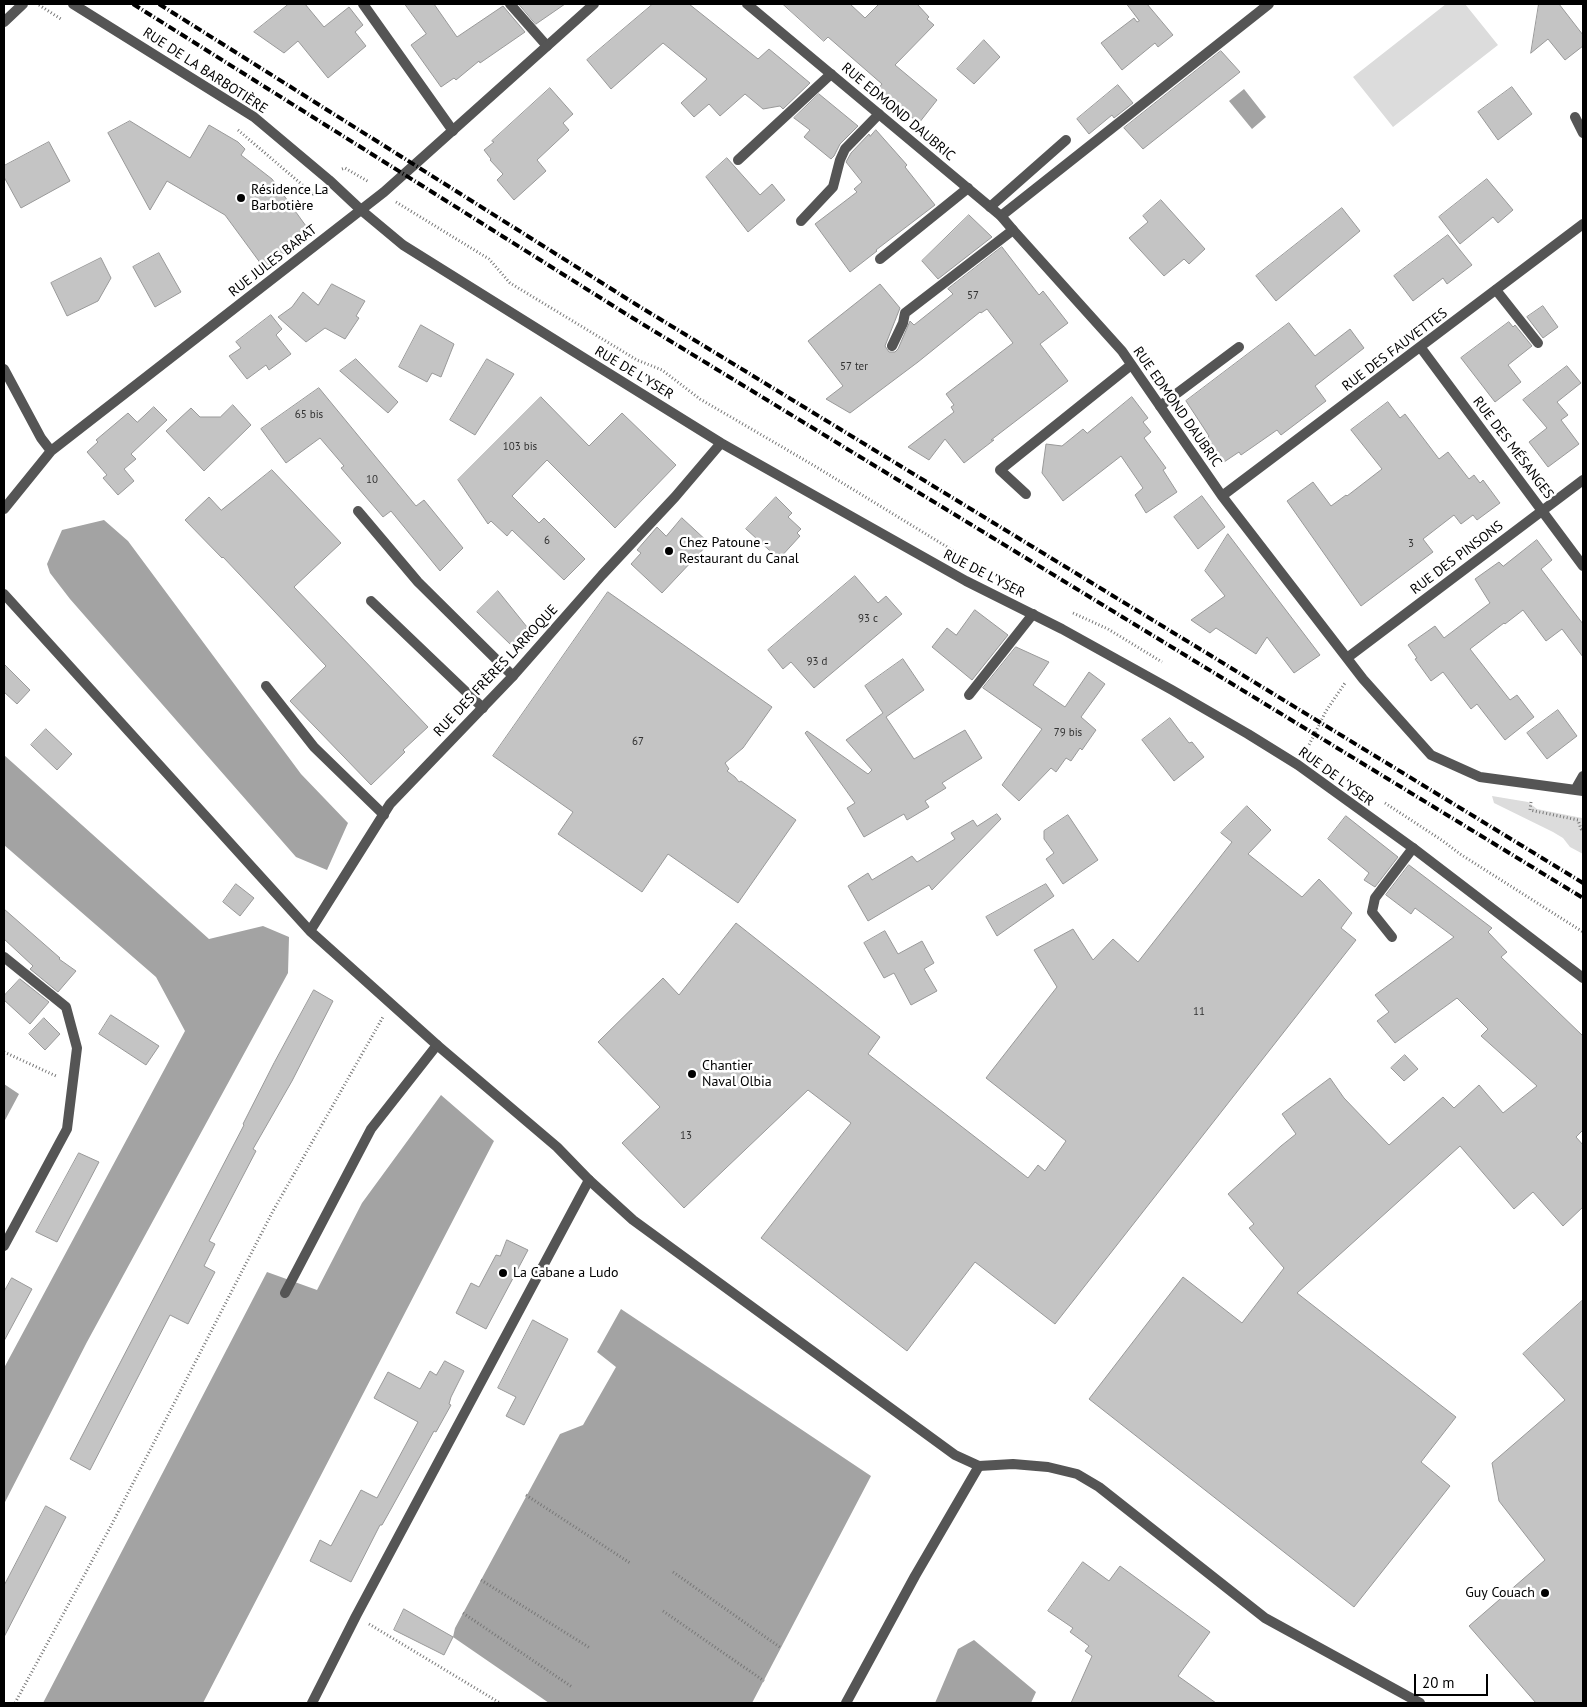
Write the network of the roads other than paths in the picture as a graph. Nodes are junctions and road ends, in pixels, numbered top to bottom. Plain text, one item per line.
1 (23, 4) edge
2 (73, 4) edge
3 (362, 4) edge
4 (510, 4) edge
5 (594, 4) edge
6 (747, 4) edge
7 (1269, 4) edge
8 (4, 22) edge
9 (547, 46) junction
10 (831, 74) junction
11 (879, 114) junction
12 (1575, 117) dead end
13 (453, 131) junction
14 (1583, 133) edge
15 (1066, 140) dead end
16 (738, 160) dead end
17 (968, 188) junction
18 (990, 207) junction
19 (361, 210) junction
20 (1001, 216) junction
21 (801, 220) dead end
22 (1583, 224) edge
23 (1014, 230) junction
24 (880, 259) dead end
25 (1496, 290) junction
26 (1538, 343) dead end
27 (892, 346) dead end
28 (1239, 347) dead end
29 (1420, 348) junction
30 (1131, 365) junction
31 (4, 369) edge
32 (1160, 406) junction
33 (720, 443) junction
34 (51, 451) junction
35 (1583, 480) edge
36 (1026, 494) dead end
37 (1222, 496) junction
38 (4, 509) edge
39 (1543, 510) junction
40 (358, 511) dead end
41 (1583, 566) edge
42 (4, 594) edge
43 (371, 601) dead end
44 (1033, 614) junction
45 (1347, 658) junction
46 (513, 676) junction
47 (266, 686) dead end
48 (969, 696) dead end
49 (483, 708) junction
50 (1583, 776) edge
51 (1579, 791) edge
52 (384, 815) junction
53 (1413, 848) junction
54 (310, 931) junction
55 (1392, 938) dead end
56 (4, 957) edge
57 (1583, 978) edge
58 (436, 1046) junction
59 (589, 1180) junction
60 (4, 1246) edge
61 (284, 1293) dead end
62 (979, 1466) junction
63 (312, 1703) edge
64 (846, 1703) edge
65 (1420, 1703) edge

1 - 8 street
2 - 19 street, RUE DE LA BARBOTIÈRE
3 - 13 street
4 - 9 street
5 - 9 street, RUE JULES BARAT
6 - 10 street, RUE EDMOND DAUBRIC
7 - 20 street
9 - 13 street, RUE JULES BARAT
10 - 11 street, RUE EDMOND DAUBRIC
10 - 16 street
11 - 17 street, RUE EDMOND DAUBRIC
11 - 21 street
12 - 14 street
13 - 19 street, RUE JULES BARAT
15 - 18 street
17 - 18 street, RUE EDMOND DAUBRIC
17 - 24 street
18 - 20 street, RUE EDMOND DAUBRIC
19 - 33 street, RUE DE L'YSER
19 - 34 street, RUE JULES BARAT
20 - 23 street, RUE EDMOND DAUBRIC
22 - 25 street, RUE DES FAUVETTES
23 - 27 street
23 - 30 street, RUE EDMOND DAUBRIC
25 - 26 street
25 - 29 street, RUE DES FAUVETTES
28 - 32 street
29 - 37 street, RUE DES FAUVETTES
29 - 39 street, RUE DES MÉSANGES
30 - 32 street, RUE EDMOND DAUBRIC
30 - 36 street
31 - 34 street
32 - 37 street, RUE EDMOND DAUBRIC
33 - 44 street, RUE DE L'YSER
33 - 46 street, RUE DES FRÈRES LARROQUE
34 - 38 street, RUE JULES BARAT
35 - 39 street, RUE DES PINSONS
37 - 45 street, RUE EDMOND DAUBRIC
39 - 41 street, RUE DES MÉSANGES
39 - 45 street, RUE DES PINSONS
40 - 46 street
42 - 54 street
43 - 49 street
44 - 48 street
44 - 53 street, RUE DE L'YSER
45 - 51 street, RUE EDMOND DAUBRIC
46 - 49 street, RUE DES FRÈRES LARROQUE
47 - 52 street
49 - 52 street, RUE DES FRÈRES LARROQUE
50 - 51 street
52 - 54 street, RUE DES FRÈRES LARROQUE
53 - 55 street
53 - 57 street, RUE DE L'YSER
54 - 58 street
56 - 60 street
58 - 59 street
58 - 61 street
59 - 62 street
59 - 63 street
62 - 64 street
62 - 65 street

